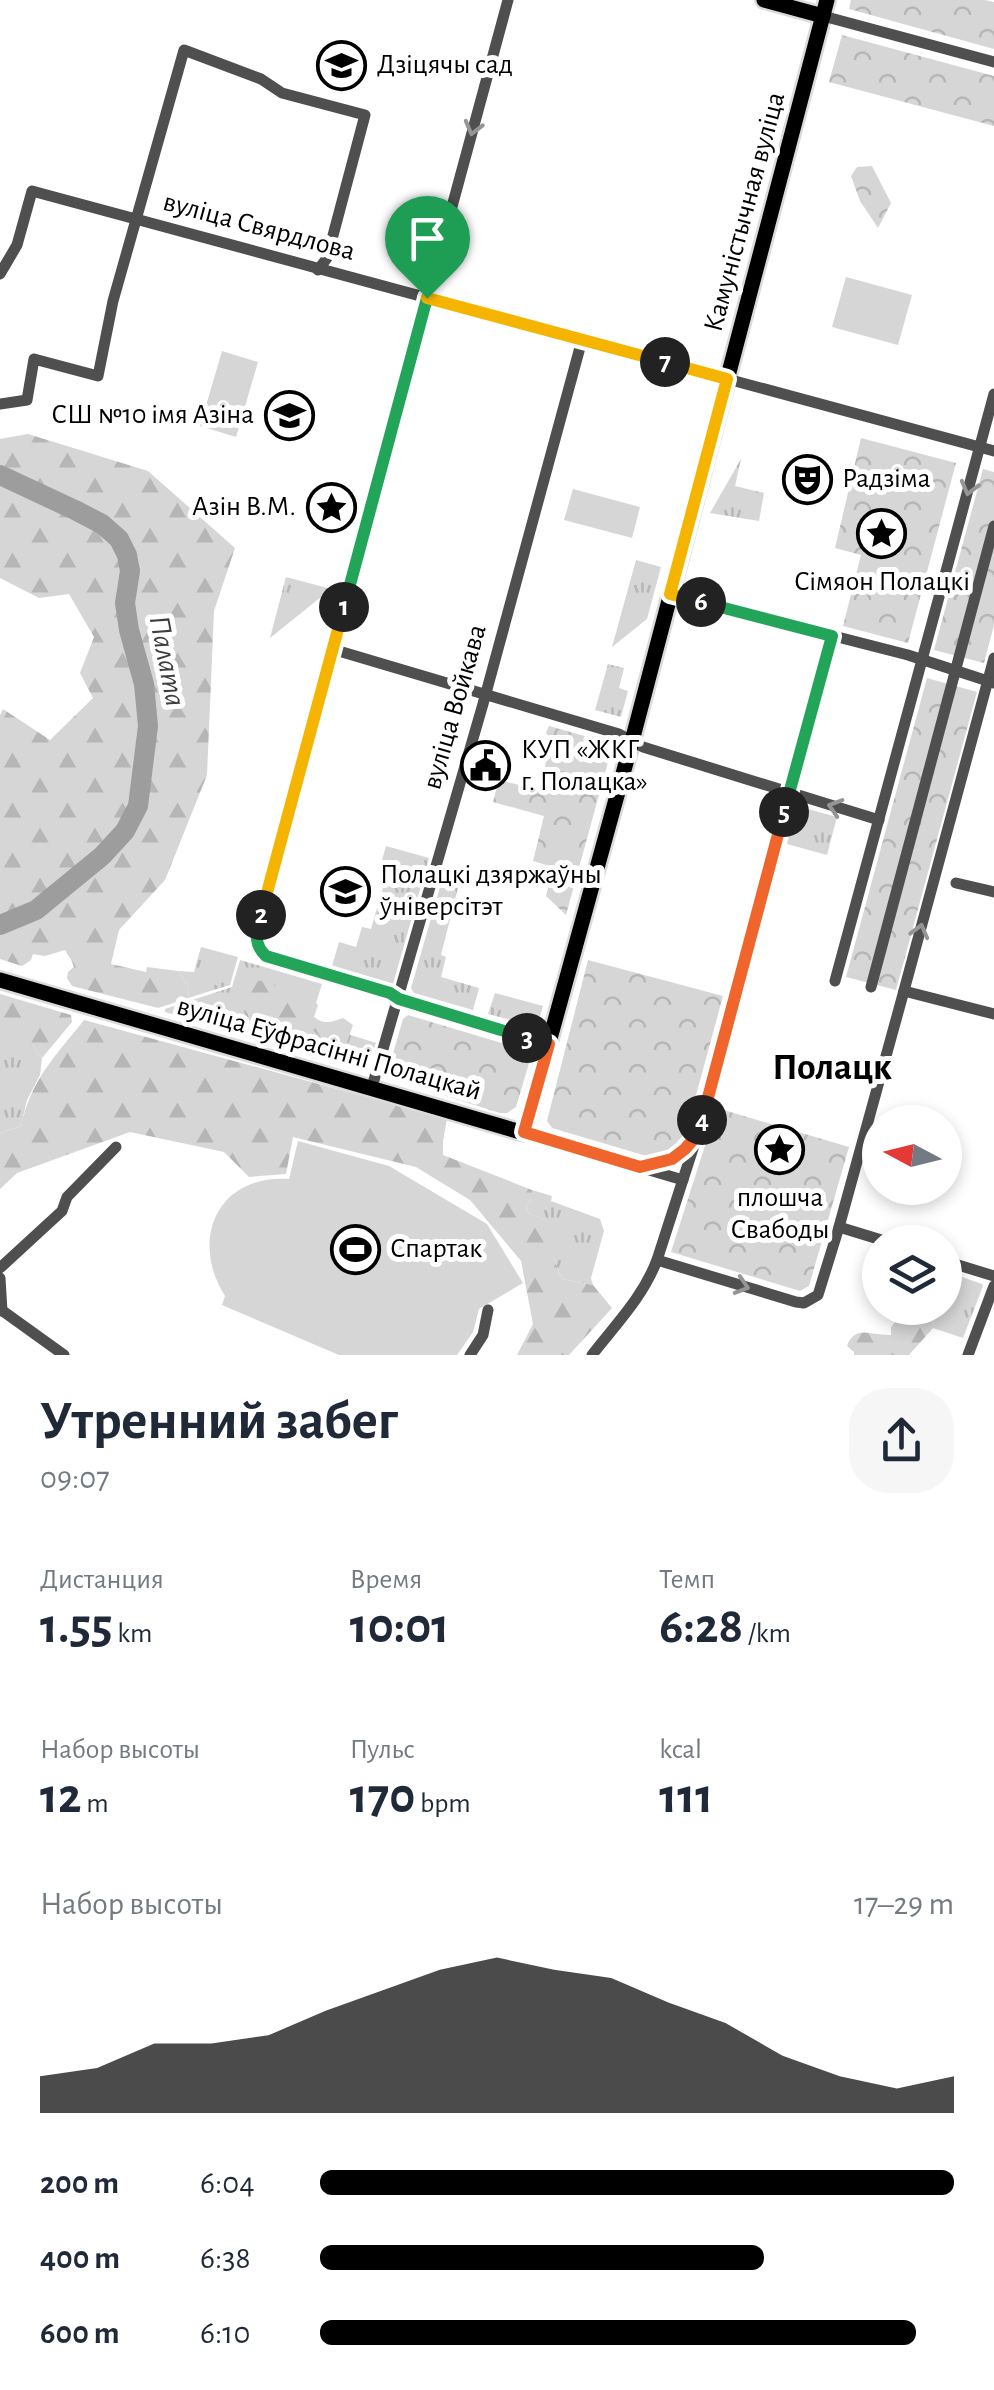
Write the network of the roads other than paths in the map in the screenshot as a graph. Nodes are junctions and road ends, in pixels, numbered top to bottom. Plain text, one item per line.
1 (508, 0) edge
2 (764, 0) edge
3 (825, 8) edge
4 (994, 62) edge
5 (138, 220) junction
6 (318, 270) junction
7 (0, 274) edge
8 (427, 298) junction
9 (582, 340) junction
10 (727, 379) junction
11 (994, 394) edge
12 (0, 404) edge
13 (980, 448) junction
14 (994, 452) edge
15 (994, 526) edge
16 (670, 594) junction
17 (832, 636) junction
18 (332, 649) junction
19 (994, 658) edge
20 (923, 661) junction
21 (955, 670) junction
22 (991, 682) edge
23 (485, 695) junction
24 (632, 741) junction
25 (790, 793) junction
26 (880, 820) junction
27 (956, 882) dead end
28 (994, 892) edge
29 (0, 980) edge
30 (835, 981) dead end
31 (871, 987) dead end
32 (904, 991) junction
33 (399, 999) junction
34 (994, 1014) edge
35 (549, 1044) junction
36 (372, 1087) junction
37 (524, 1132) junction
38 (698, 1134) junction
39 (116, 1147) dead end
40 (640, 1167) junction
41 (683, 1180) junction
42 (839, 1227) junction
43 (862, 1234) edge
44 (657, 1260) junction
45 (962, 1266) edge
46 (0, 1268) edge
47 (994, 1276) edge
48 (0, 1278) edge
49 (994, 1286) edge
50 (1, 1310) edge
51 (488, 1310) dead end
52 (64, 1355) edge
53 (470, 1355) edge
54 (592, 1355) edge
55 (968, 1355) edge

1 -> 8 street
2 - 3 main road
3 - 4 street
3 - 10 main road, Камуністычная вуліца
5 - 6 street, вуліца Свярдлова
5 - 6 street
5 - 7 street, вуліца Свярдлова
5 - 12 street
6 - 8 street, вуліца Свярдлова
8 - 9 street, вуліца Свярдлова
8 - 18 street
9 - 10 street, вуліца Свярдлова
9 - 23 street, вуліца Войкава
10 - 13 street, вуліца Свярдлова
10 - 16 main road, Камуністычная вуліца
11 - 13 street
13 - 14 street, вуліца Свярдлова
13 -> 20 street
15 - 21 street
16 - 17 street
16 - 24 main road, Камуністычная вуліца
17 - 20 street
17 - 25 street
18 - 23 street
18 - 33 street
19 - 22 street
20 - 21 street
20 - 26 street
21 - 22 street
21 - 31 street
32 -> 22 street
23 - 24 street
23 - 33 street, вуліца Войкава
24 - 25 street
24 - 35 main road, Камуністычная вуліца
26 -> 25 street
25 - 38 street
26 - 30 street
27 - 28 street
29 - 36 main road, вуліца Еўфрасінні Полацкай
32 - 34 street
32 - 42 street
33 - 35 street
33 - 36 street, вуліца Войкава
35 - 37 main road, Камуністычная вуліца
36 - 37 main road, вуліца Еўфрасінні Полацкай
37 - 40 street, вуліца Еўфрасінні Полацкай
38 - 40 street
38 - 41 street
39 - 46 street
40 - 41 street, вуліца Еўфрасінні Полацкай
41 - 44 street
42 - 43 street
44 -> 42 street
44 - 54 street
45 - 47 street
48 - 50 street
49 - 55 street
50 - 52 street
51 - 53 street

